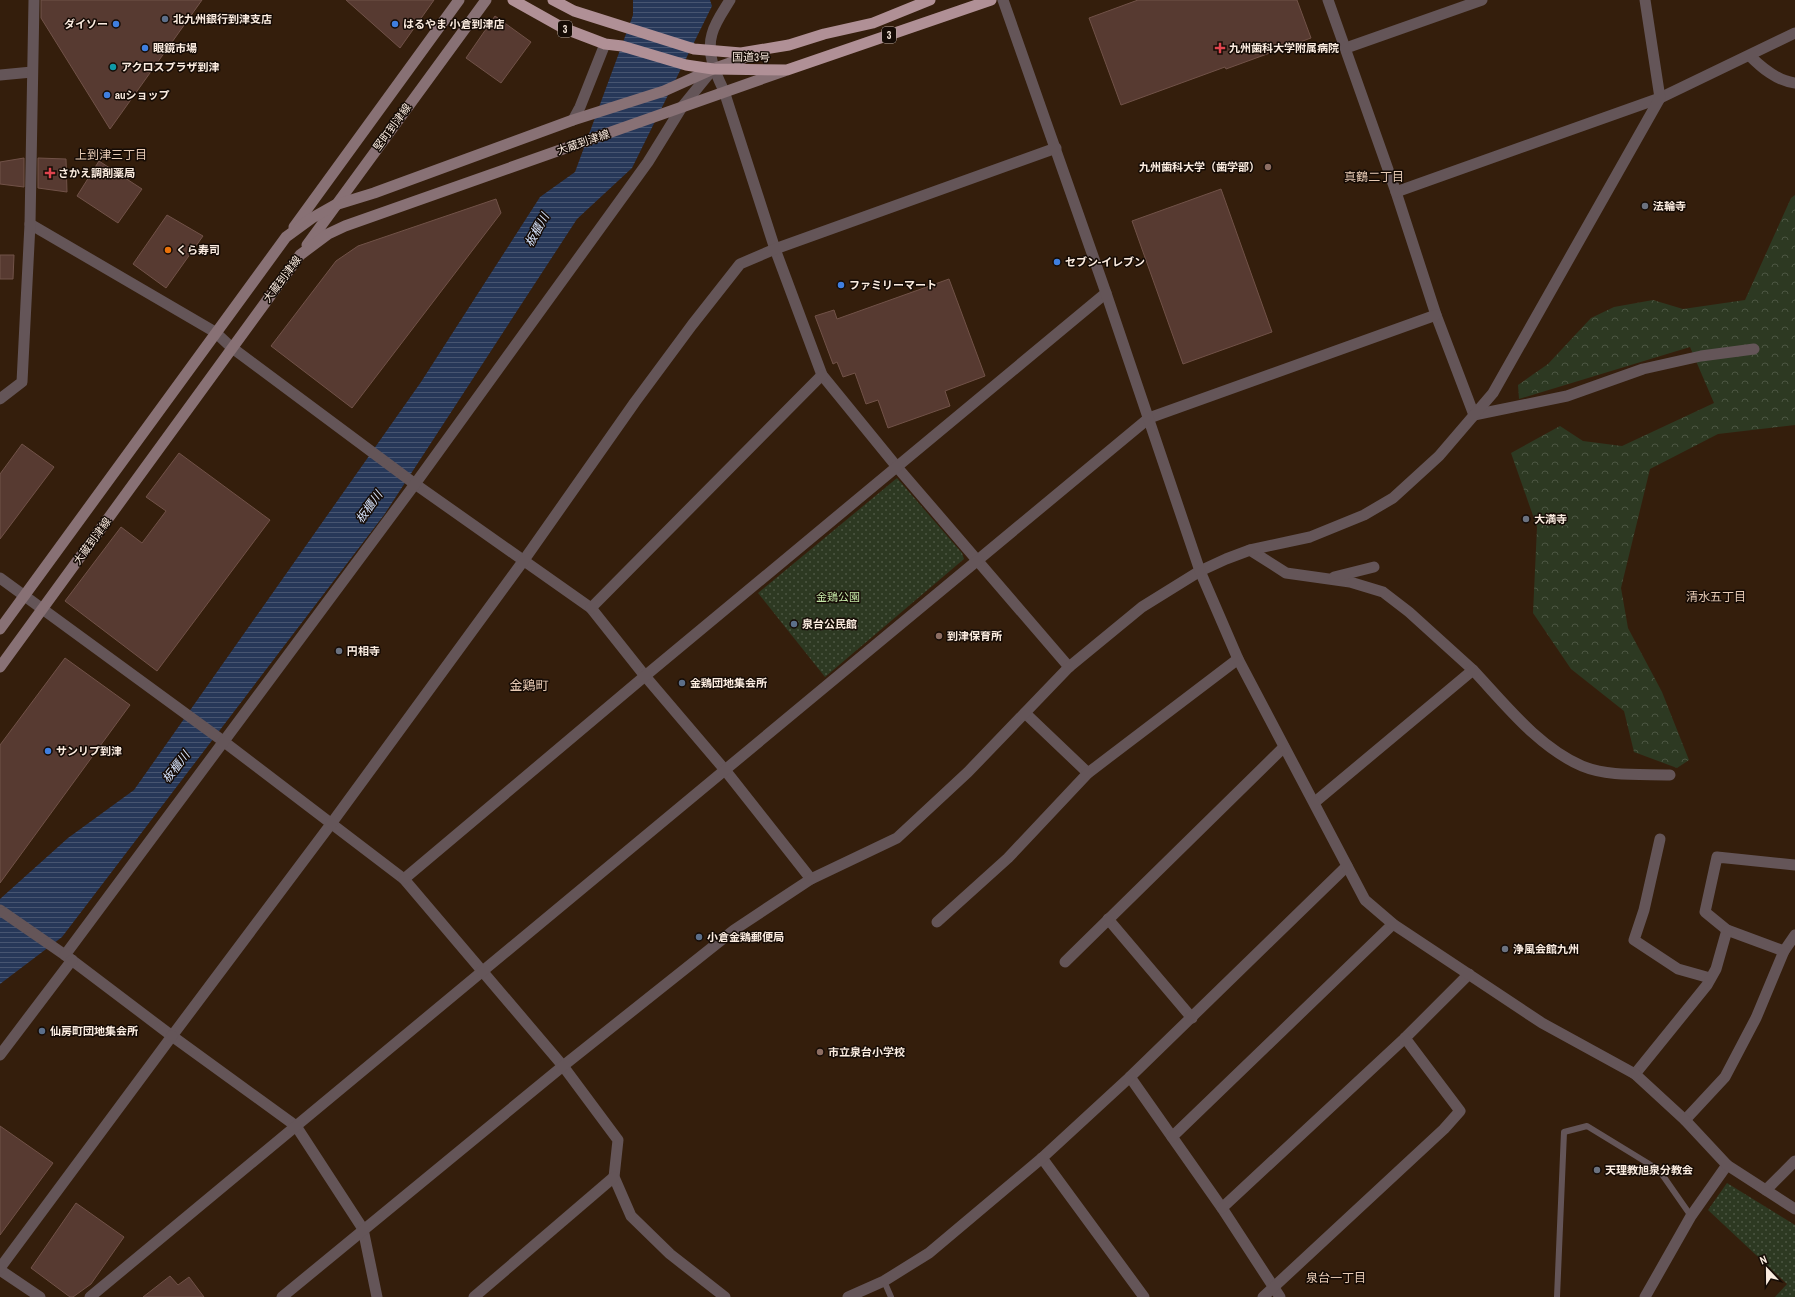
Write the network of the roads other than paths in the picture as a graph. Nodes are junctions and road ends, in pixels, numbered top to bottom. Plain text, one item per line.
1 (34, 0) edge
2 (459, 0) edge
3 (486, 0) edge
4 (513, 0) edge
5 (553, 0) edge
6 (730, 0) edge
7 (930, 0) edge
8 (991, 0) edge
9 (1004, 0) edge
10 (1328, 0) edge
11 (1482, 0) edge
12 (1645, 0) edge
13 (1795, 33) edge
14 (605, 44) junction
15 (1346, 48) junction
16 (767, 50) junction
17 (710, 52) junction
18 (1750, 56) junction
19 (713, 69) junction
20 (787, 70) junction
21 (32, 72) junction
22 (0, 75) edge
23 (1795, 83) edge
24 (724, 91) junction
25 (1660, 98) junction
26 (682, 107) junction
27 (573, 120) junction
28 (1056, 148) junction
29 (1396, 192) junction
30 (335, 205) junction
31 (30, 224) junction
32 (286, 237) junction
33 (775, 249) junction
34 (300, 254) junction
35 (1106, 293) junction
36 (1436, 316) junction
37 (215, 332) junction
38 (231, 347) junction
39 (1754, 349) dead end
40 (822, 375) junction
41 (0, 400) edge
42 (1474, 415) junction
43 (1149, 418) junction
44 (897, 467) junction
45 (415, 484) junction
46 (1250, 550) junction
47 (524, 560) junction
48 (977, 560) junction
49 (1374, 567) dead end
50 (1200, 571) junction
51 (0, 578) edge
52 (1330, 579) junction
53 (23, 596) junction
54 (591, 608) junction
55 (42, 609) junction
56 (0, 628) edge
57 (1238, 659) junction
58 (0, 667) edge
59 (1069, 668) junction
60 (1473, 670) junction
61 (645, 676) junction
62 (1025, 713) junction
63 (223, 741) junction
64 (1284, 746) junction
65 (724, 770) junction
66 (1088, 773) junction
67 (1670, 776) dead end
68 (1314, 802) junction
69 (331, 824) junction
70 (1660, 839) dead end
71 (1795, 865) edge
72 (1347, 866) junction
73 (404, 879) junction
74 (811, 879) junction
75 (0, 910) edge
76 (1108, 919) junction
77 (937, 922) dead end
78 (1393, 924) junction
79 (1727, 930) junction
80 (1795, 935) edge
81 (1784, 951) junction
82 (69, 958) junction
83 (1065, 962) dead end
84 (482, 971) junction
85 (1469, 974) junction
86 (1710, 978) junction
87 (1192, 1018) junction
88 (172, 1036) junction
89 (1405, 1038) junction
90 (0, 1054) edge
91 (563, 1066) junction
92 (1635, 1074) junction
93 (1130, 1077) junction
94 (1685, 1120) junction
95 (296, 1126) junction
96 (1172, 1137) junction
97 (1042, 1158) junction
98 (1795, 1161) edge
99 (1727, 1165) junction
100 (614, 1177) junction
101 (1766, 1190) junction
102 (1222, 1208) junction
103 (1795, 1209) edge
104 (1692, 1216) junction
105 (362, 1229) junction
106 (0, 1269) edge
107 (884, 1281) junction
108 (1277, 1292) edge
109 (40, 1297) edge
110 (90, 1297) edge
111 (282, 1297) edge
112 (377, 1297) edge
113 (474, 1297) edge
114 (725, 1297) edge
115 (848, 1297) edge
116 (891, 1297) edge
117 (1144, 1297) edge
118 (1263, 1297) edge
119 (1557, 1297) edge
120 (1645, 1297) edge

1 - 21 street
2 - 32 main road, 堅町到津線
3 - 30 main road, 堅町到津線
4 - 14 highway, 国道3号 / 3
5 - 17 highway, 国道3号 / 3
6 - 17 street
7 - 16 highway, 国道3号 / 3
8 - 20 highway, 国道3号 / 3
9 - 28 street
10 - 15 street
11 - 15 street
12 - 25 street
13 - 18 street
14 - 19 highway, 国道3号 / 3
14 - 27 street
15 - 29 street
16 - 17 highway, 国道3号 / 3
16 - 19 main road, 大蔵到津線
17 - 19 street
18 - 23 street
18 - 25 street
19 - 20 highway, 国道3号 / 3
19 - 24 street
19 - 26 street
19 - 27 main road, 大蔵到津線
20 - 24 main road, 大蔵到津線
21 - 22 street
21 - 31 street
24 - 26 main road, 大蔵到津線
24 - 33 street
25 - 29 street
25 - 42 street
26 - 34 main road, 大蔵到津線
26 - 45 street
27 - 30 main road, 大蔵到津線
28 - 33 street
28 - 35 street
29 - 36 street
30 - 32 main road, 大蔵到津線
30 - 34 main road, 堅町到津線
31 - 37 street
31 - 41 street
32 - 37 main road, 大蔵到津線
33 - 40 street
33 - 47 street
34 - 38 main road, 大蔵到津線
35 - 43 street
35 - 44 street
36 - 42 street
36 - 43 street
37 - 38 street
37 - 53 main road, 大蔵到津線
38 - 45 street
38 - 55 main road, 大蔵到津線
39 - 42 street
40 - 44 street
40 - 54 street
42 - 46 street
43 - 48 street
43 - 50 street
44 - 48 street
44 - 61 street
45 - 47 street
45 - 63 street
46 - 50 street
46 - 52 street
47 - 54 street
47 - 69 street
48 - 59 street
48 - 65 street
49 - 52 street
50 - 57 street
50 - 59 street
51 - 53 street
52 - 60 street
53 - 55 street
53 - 56 main road, 大蔵到津線
54 - 61 street
55 - 58 main road, 大蔵到津線
55 - 63 street
57 - 64 street
57 - 66 street
59 - 62 street
60 - 67 street
60 - 68 street
61 - 65 street
61 - 73 street
62 - 66 street
62 - 74 street
63 - 69 street
63 - 82 street
64 - 68 street
64 - 76 street
65 - 74 street
65 - 84 street
66 - 77 street
68 - 72 street
69 - 73 street
69 - 88 street
70 - 86 street
71 - 79 street
72 - 78 street
72 - 87 street
73 - 84 street
74 - 91 street
75 - 82 street
76 - 83 street
76 - 87 street
78 - 85 street
78 - 96 street
79 - 81 street
79 - 86 street
80 - 81 street
81 - 94 street
82 - 88 street
82 - 90 street
84 - 91 street
84 - 95 street
85 - 89 street
85 - 92 street
86 - 92 street
87 - 93 street
88 - 95 street
88 - 106 street
89 - 102 street
89 - 108 street
91 - 100 street
91 - 105 street
92 - 94 street
93 - 96 street
93 - 97 street
94 - 99 street
95 - 105 street
95 - 110 street
96 - 102 street
97 - 107 street
97 - 117 street
98 - 101 street
99 - 101 street
99 - 104 street
100 - 113 street
100 - 114 street
101 - 103 street
102 - 108 street
104 - 119 lane
104 - 120 street
105 - 111 street
105 - 112 street
106 - 109 street
107 - 115 street
107 - 116 lane
108 - 118 street

